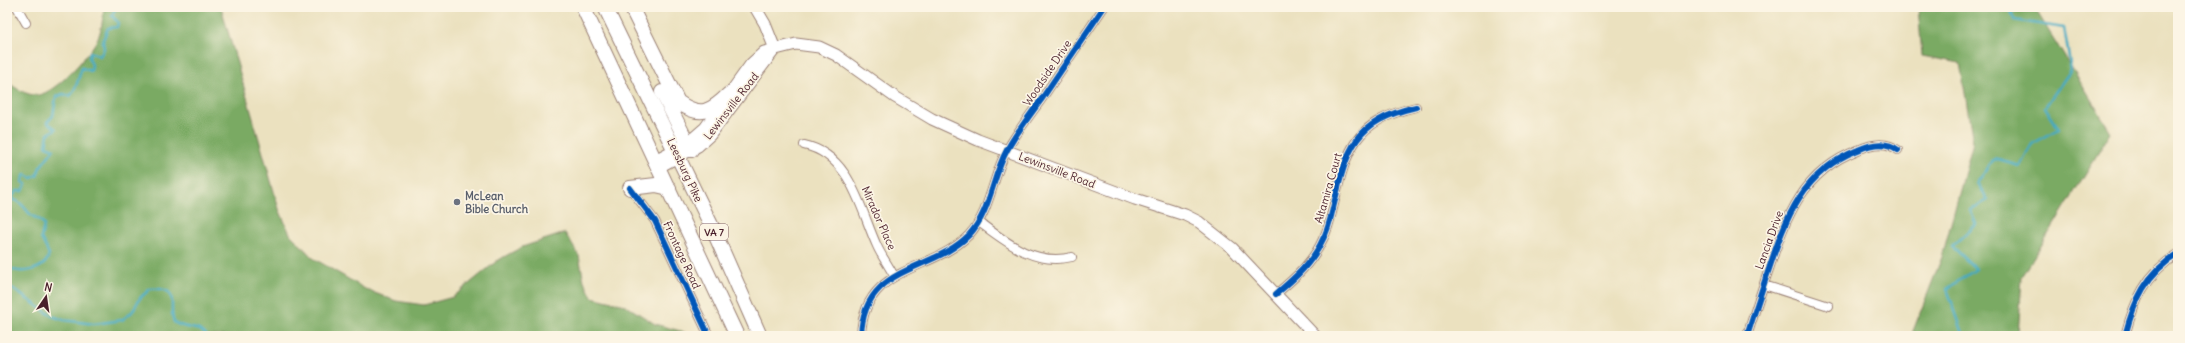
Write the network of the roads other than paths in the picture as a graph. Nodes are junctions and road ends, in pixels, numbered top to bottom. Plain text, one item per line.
1 (17, 7) edge
2 (583, 7) edge
3 (605, 7) edge
4 (621, 7) edge
5 (631, 7) edge
6 (754, 7) edge
7 (1104, 7) edge
8 (26, 24) dead end
9 (775, 49) junction
10 (729, 94) junction
11 (1416, 107) dead end
12 (804, 145) dead end
13 (683, 150) junction
14 (1898, 150) dead end
15 (1007, 151) junction
16 (657, 164) junction
17 (630, 188) joint
18 (669, 188) junction
19 (979, 222) junction
20 (2178, 254) edge
21 (1072, 257) dead end
22 (894, 276) junction
23 (1764, 285) junction
24 (1276, 294) junction
25 (1829, 306) dead end
26 (709, 336) edge
27 (737, 336) edge
28 (760, 336) edge
29 (861, 336) edge
30 (1315, 336) edge
31 (1746, 336) edge
32 (2125, 336) edge

1 - 8 street
2 - 16 highway, Leesburg Pike / VA 7
3 - 13 highway, Leesburg Pike / VA 7
4 - 13 highway
5 - 10 highway
6 - 9 main road
7 - 15 street, Woodside Drive
9 - 10 main road, Lewinsville Road
9 - 13 main road, Lewinsville Road
9 - 15 main road, Lewinsville Road
10 - 13 main road, Lewinsville Road
11 - 24 street, Altamira Court
12 - 22 street, Mirador Place
13 - 16 main road, Lewinsville Road
13 - 28 highway, Leesburg Pike / VA 7
14 - 23 street, Lancia Drive
15 - 19 street, Woodside Drive
15 - 24 main road, Lewinsville Road
16 - 18 highway, Leesburg Pike / VA 7
17 - 18 highway
17 - 26 street, Frontage Road
18 - 27 highway, Leesburg Pike / VA 7
19 - 21 street
19 - 22 street
20 - 32 street
22 - 29 street
23 - 25 street
23 - 31 street, Lancia Drive
24 - 30 main road, Lewinsville Road

